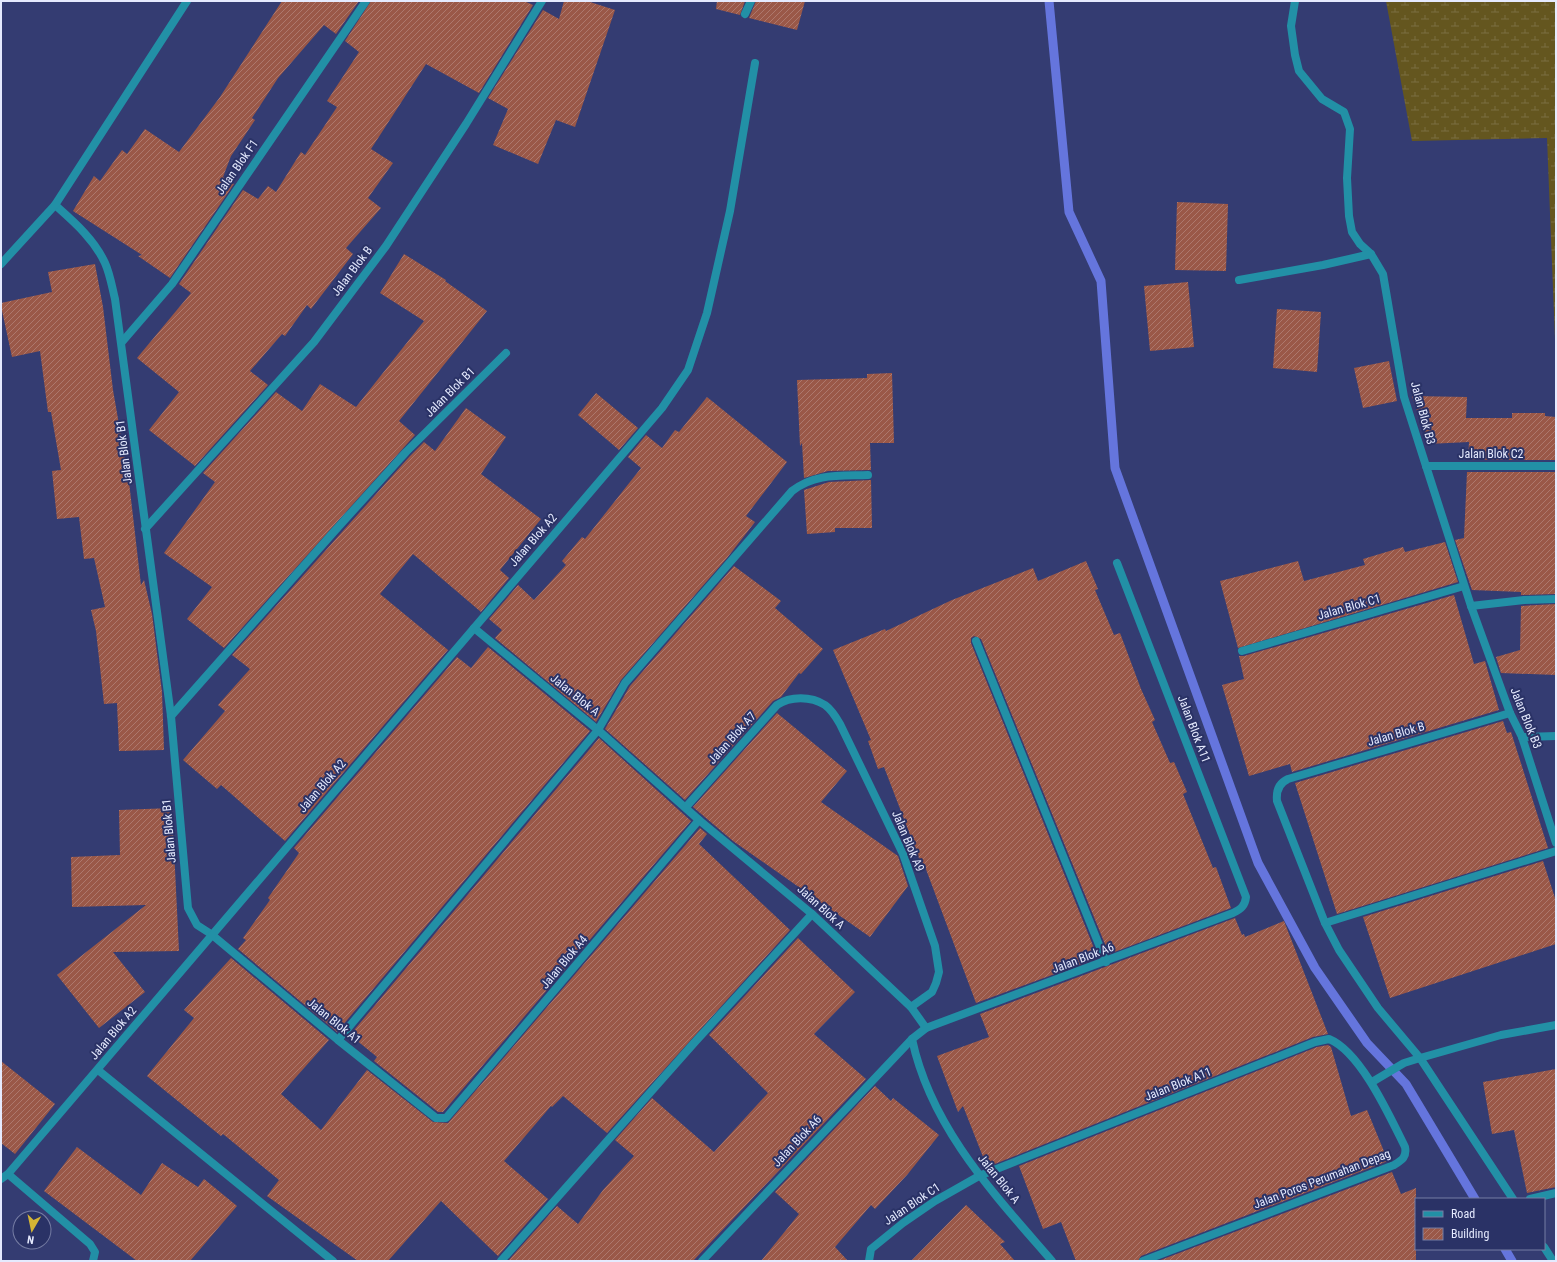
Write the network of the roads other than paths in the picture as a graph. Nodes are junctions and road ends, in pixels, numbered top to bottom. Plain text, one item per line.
1 (187, 1) edge
2 (366, 1) edge
3 (542, 1) edge
4 (751, 1) edge
5 (1295, 1) edge
6 (745, 14) dead end
7 (755, 63) dead end
8 (55, 206) junction
9 (1371, 254) junction
10 (1, 264) edge
11 (1239, 280) dead end
12 (122, 342) junction
13 (506, 353) dead end
14 (1426, 466) junction
15 (1556, 466) edge
16 (868, 474) dead end
17 (145, 529) junction
18 (1117, 563) dead end
19 (1464, 586) junction
20 (1556, 599) edge
21 (1471, 606) junction
22 (474, 628) junction
23 (976, 641) dead end
24 (1242, 651) dead end
25 (804, 698) joint
26 (1510, 713) junction
27 (171, 716) junction
28 (598, 730) junction
29 (1556, 736) edge
30 (1522, 737) junction
31 (686, 807) junction
32 (699, 820) junction
33 (1556, 843) edge
34 (1556, 850) edge
35 (1244, 905) joint
36 (812, 914) junction
37 (1326, 923) junction
38 (211, 934) junction
39 (1106, 962) junction
40 (911, 1007) junction
41 (1556, 1024) edge
42 (926, 1028) junction
43 (912, 1038) junction
44 (338, 1040) junction
45 (1420, 1058) junction
46 (98, 1070) junction
47 (1375, 1080) junction
48 (446, 1118) joint
49 (8, 1174) junction
50 (979, 1176) junction
51 (1, 1179) edge
52 (1556, 1193) edge
53 (1512, 1198) edge
54 (1534, 1198) edge
55 (1545, 1249) edge
56 (93, 1261) edge
57 (333, 1261) edge
58 (501, 1261) edge
59 (702, 1261) edge
60 (868, 1261) edge
61 (1052, 1261) edge
62 (1143, 1261) edge
63 (1553, 1261) edge

1 - 8 street
2 - 12 street, Jalan Blok F1
3 - 17 street, Jalan Blok B
4 - 6 street
5 - 9 street, Jalan Blok B3
7 - 22 street, Jalan Blok A2
8 - 10 street
8 - 12 street, Jalan Blok B1
9 - 11 street
9 - 14 street, Jalan Blok B3
12 - 17 street, Jalan Blok B1
13 - 27 street, Jalan Blok B1
14 - 15 street, Jalan Blok C2
14 - 19 street, Jalan Blok B3
16 - 28 street
17 - 27 street, Jalan Blok B1
18 - 35 street, Jalan Blok A11
19 - 21 street, Jalan Blok B3
19 - 24 street, Jalan Blok C1
20 - 21 street
21 - 26 street, Jalan Blok B3
22 - 28 street, Jalan Blok A
22 - 38 street, Jalan Blok A2
23 - 39 street
25 - 31 street, Jalan Blok A7
25 - 40 street, Jalan Blok A9
26 - 30 street, Jalan Blok B3
26 - 37 street, Jalan Blok B
27 - 38 street, Jalan Blok B1
28 - 31 street, Jalan Blok A
28 - 44 street
29 - 30 street
30 - 33 street, Jalan Blok B3
31 - 32 street, Jalan Blok A
32 - 36 street, Jalan Blok A
32 - 48 street, Jalan Blok A4
34 - 37 street
35 - 39 street, Jalan Blok A6
36 - 40 street, Jalan Blok A
36 - 58 street
37 - 45 street
38 - 44 street, Jalan Blok A1
38 - 46 street, Jalan Blok A2
39 - 42 street, Jalan Blok A6
40 - 42 street, Jalan Blok A
41 - 45 street
42 - 43 street
43 - 50 street, Jalan Blok A
43 - 59 street, Jalan Blok A6
44 - 48 street, Jalan Blok A1
45 - 47 street
45 - 53 street
46 - 49 street, Jalan Blok A2
46 - 57 street
47 - 50 street, Jalan Blok A11
47 - 62 street, Jalan Poros Perumahan Depag
49 - 51 street, Jalan Blok A2
49 - 56 street
50 - 60 street, Jalan Blok C1
50 - 61 street, Jalan Blok A
52 - 54 street
55 - 63 street

